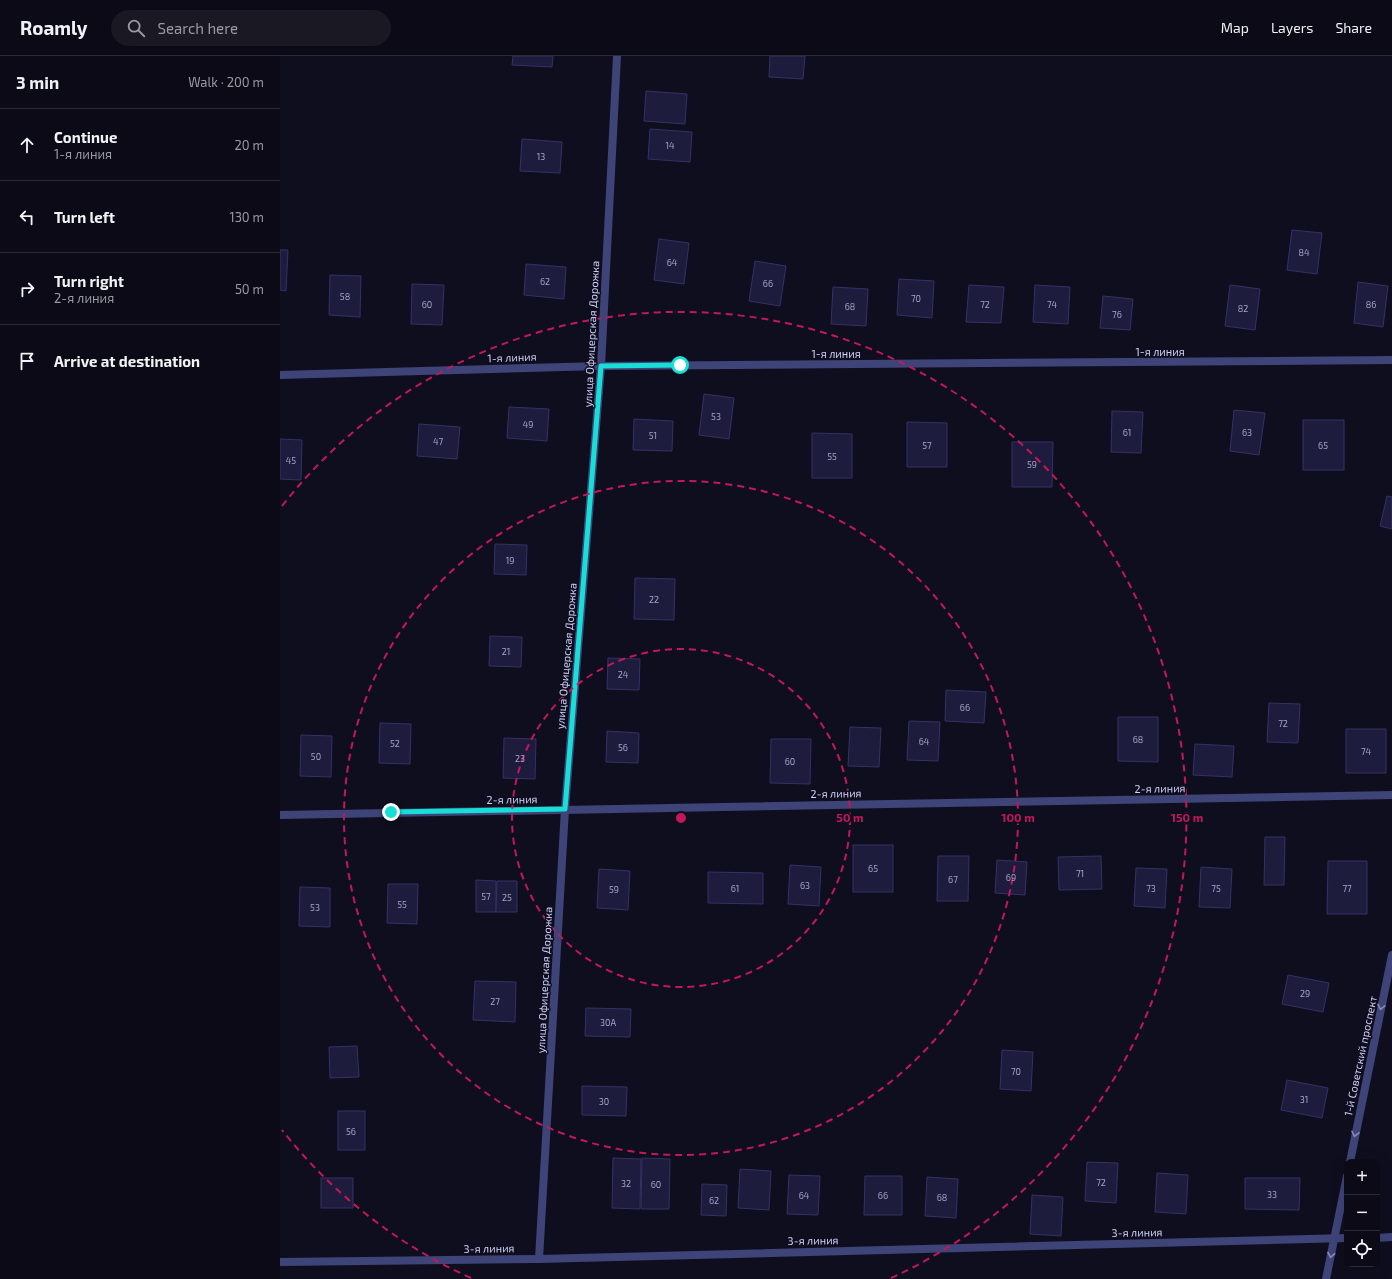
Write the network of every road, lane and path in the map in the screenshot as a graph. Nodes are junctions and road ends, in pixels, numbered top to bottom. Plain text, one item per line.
1 (617, 56) edge
2 (1392, 360) edge
3 (601, 366) junction
4 (280, 375) edge
5 (1392, 794) edge
6 (565, 809) junction
7 (280, 814) edge
8 (1392, 955) edge
9 (1351, 1159) edge
10 (1344, 1190) edge
11 (1392, 1237) edge
12 (1334, 1238) junction
13 (1344, 1238) edge
14 (1380, 1238) edge
15 (538, 1259) junction
16 (280, 1262) edge
17 (1326, 1279) edge

1 - 3 street, улица Офицерская Дорожка
2 - 3 street, 1-я линия
3 - 4 street, 1-я линия
3 - 6 street, улица Офицерская Дорожка
5 - 6 street, 2-я линия
6 - 7 street, 2-я линия
6 - 15 street, улица Офицерская Дорожка
8 -> 9 street, 1-й Советский проспект
10 - 12 street
11 - 14 street
12 - 13 street, 3-я линия
12 - 15 street, 3-я линия
12 -> 17 street
15 - 16 street, 3-я линия

